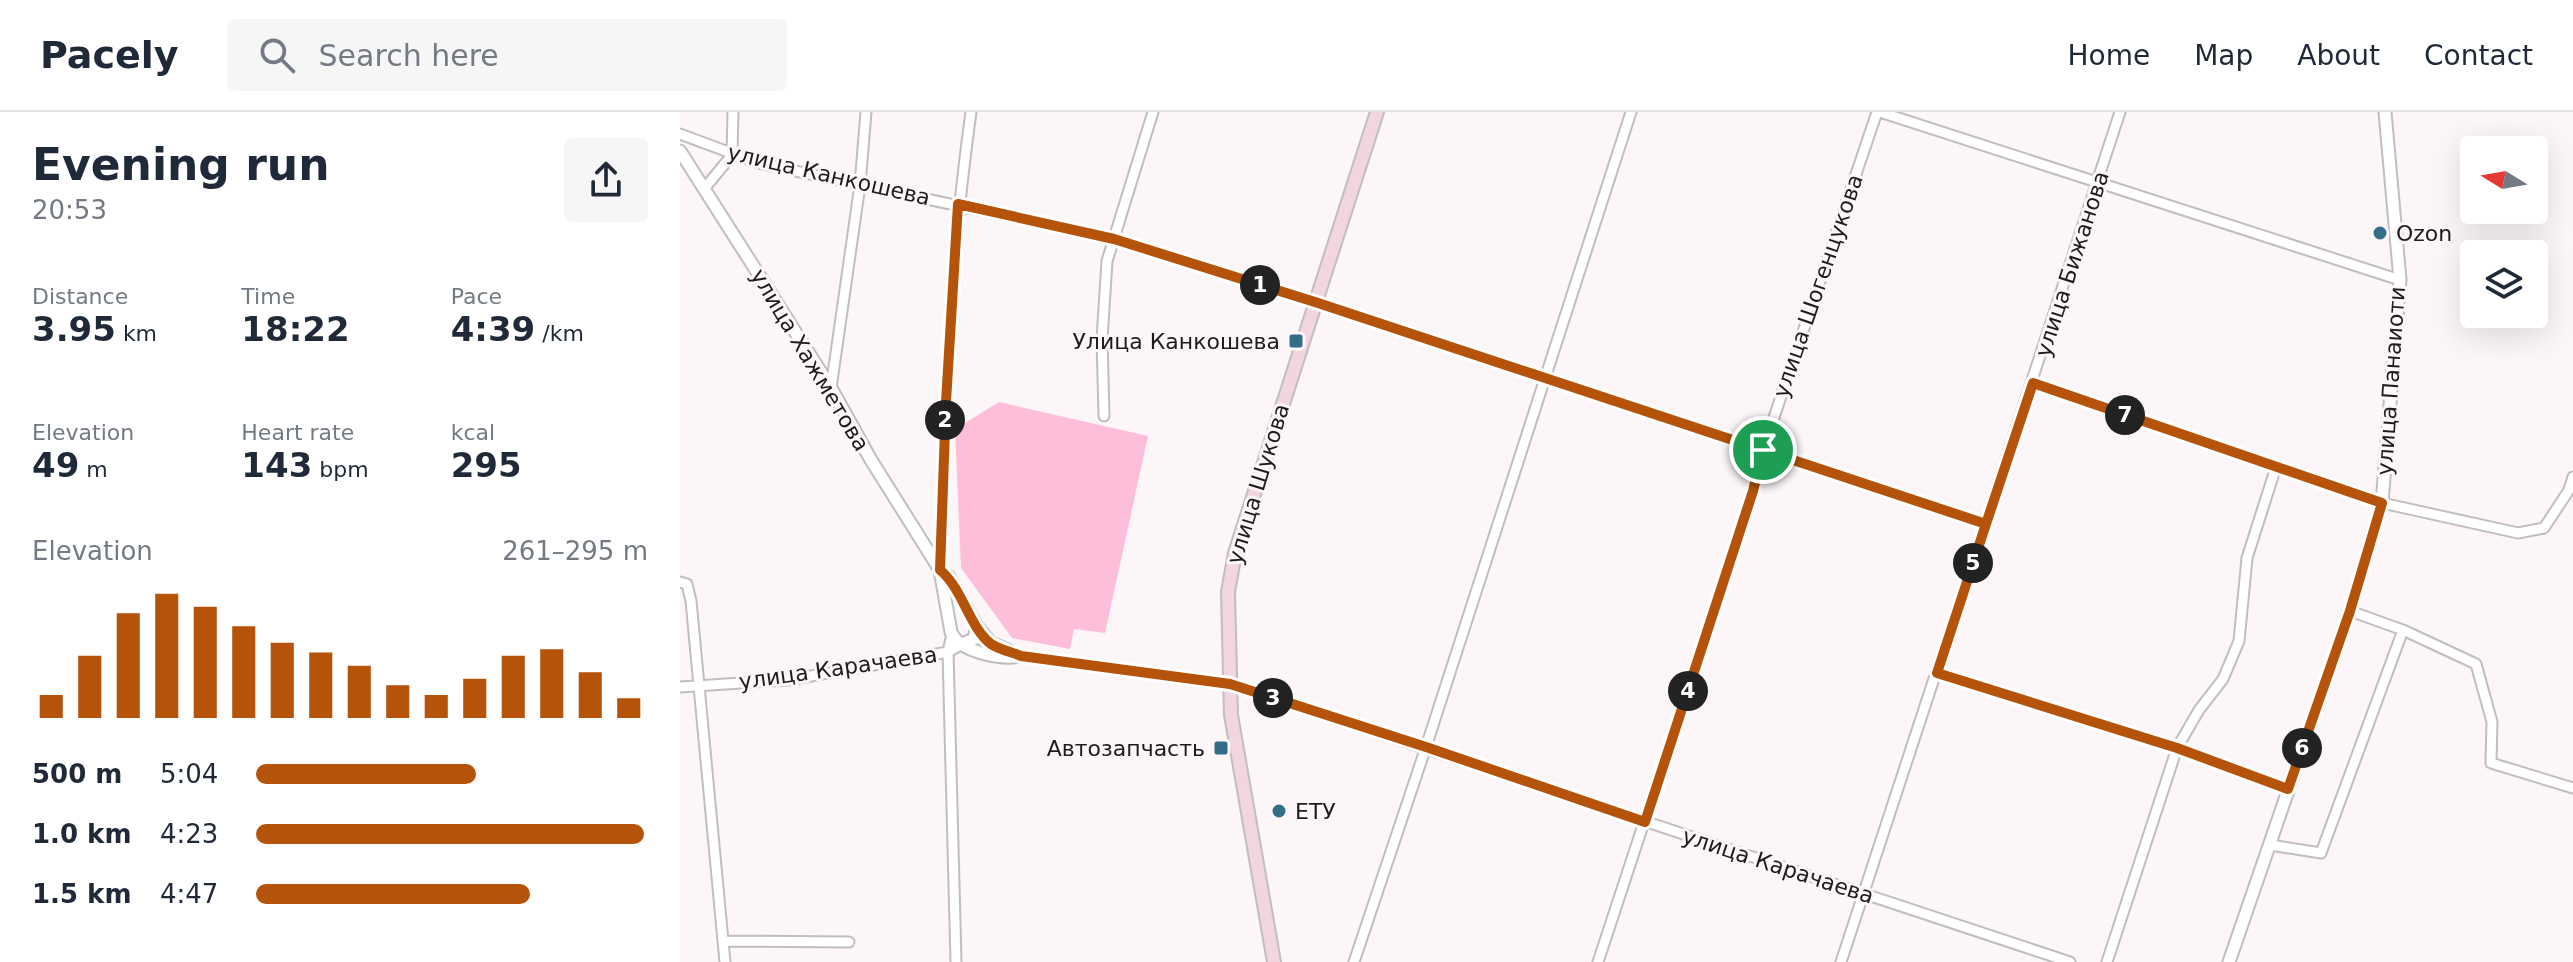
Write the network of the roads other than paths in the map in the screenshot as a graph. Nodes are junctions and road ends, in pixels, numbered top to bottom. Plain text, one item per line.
1 (733, 112) edge
2 (866, 112) edge
3 (971, 112) edge
4 (1153, 112) edge
5 (1377, 112) edge
6 (1631, 112) edge
7 (1878, 112) edge
8 (2120, 112) edge
9 (2385, 112) edge
10 (680, 134) edge
11 (680, 151) edge
12 (732, 155) junction
13 (2098, 183) junction
14 (860, 185) junction
15 (704, 189) junction
16 (958, 204) junction
17 (1114, 239) junction
18 (2400, 280) junction
19 (1315, 302) junction
20 (1544, 380) junction
21 (2033, 383) junction
22 (831, 388) junction
23 (1104, 416) dead end
24 (1763, 450) junction
25 (2276, 467) junction
26 (2573, 477) edge
27 (2382, 503) junction
28 (1986, 524) junction
29 (940, 570) junction
30 (680, 582) edge
31 (2350, 611) junction
32 (976, 625) junction
33 (2403, 630) junction
34 (952, 632) junction
35 (962, 644) junction
36 (948, 652) junction
37 (1021, 656) junction
38 (1937, 673) junction
39 (1230, 684) junction
40 (700, 686) junction
41 (680, 687) edge
42 (1426, 747) junction
43 (2177, 748) junction
44 (2573, 788) edge
45 (2288, 789) junction
46 (1645, 822) junction
47 (2270, 845) junction
48 (1863, 894) junction
49 (723, 941) junction
50 (849, 942) dead end
51 (725, 962) edge
52 (956, 962) edge
53 (1274, 962) edge
54 (1354, 962) edge
55 (1598, 962) edge
56 (1841, 962) edge
57 (2070, 962) edge
58 (2107, 962) edge
59 (2229, 962) edge

1 - 12 street
2 - 14 street
3 - 16 street
4 - 17 street
5 - 19 main road, улица Шукова
6 - 20 street
7 - 13 street
7 - 24 street, улица Шогенцукова
8 - 13 street, улица Бижанова
9 - 18 street, улица Панаиоти
10 - 12 street, улица Канкошева
11 - 15 street, улица Хажметова
12 - 14 street, улица Канкошева
12 - 15 street
13 - 18 street
13 - 21 street, улица Бижанова
14 - 16 street, улица Канкошева
14 - 22 street
15 - 22 street, улица Хажметова
16 - 17 street, улица Канкошева
16 - 29 street
17 - 19 street, улица Канкошева
17 - 23 street
18 - 27 street, улица Панаиоти
19 - 20 street, улица Канкошева
19 - 39 main road, улица Шукова
20 - 24 street, улица Канкошева
20 - 42 street
21 - 25 street
21 - 28 street, улица Бижанова
22 - 29 street, улица Хажметова
24 - 28 street, улица Канкошева
24 - 46 street, улица Шогенцукова
25 - 27 street
25 - 43 street
26 - 27 street
27 - 31 street, улица Панаиоти
28 - 38 street, улица Бижанова
29 - 32 street, улица Хажметова
29 - 34 street
30 - 40 street
31 - 33 street
31 - 45 street, улица Панаиоти
32 - 34 street
32 - 35 street
32 - 37 street
33 - 44 street
33 - 47 street
34 - 35 street
34 - 36 street
35 - 36 street, улица Карачаева
35 - 37 street, улица Карачаева
36 - 40 street, улица Карачаева
36 - 52 street
37 - 39 street, улица Карачаева
38 - 43 street
38 - 48 street, улица Бижанова
39 - 42 street, улица Карачаева
39 - 53 main road, улица Шукова
40 - 41 street, улица Карачаева
40 - 49 street
42 - 46 street, улица Карачаева
42 - 54 street
43 - 45 street
43 - 58 street
45 - 47 street, улица Панаиоти
46 - 48 street, улица Карачаева
46 - 55 street, улица Шогенцукова
47 - 59 street, улица Панаиоти
48 - 56 street, улица Бижанова
48 - 57 street, улица Карачаева
49 - 50 street
49 - 51 street

